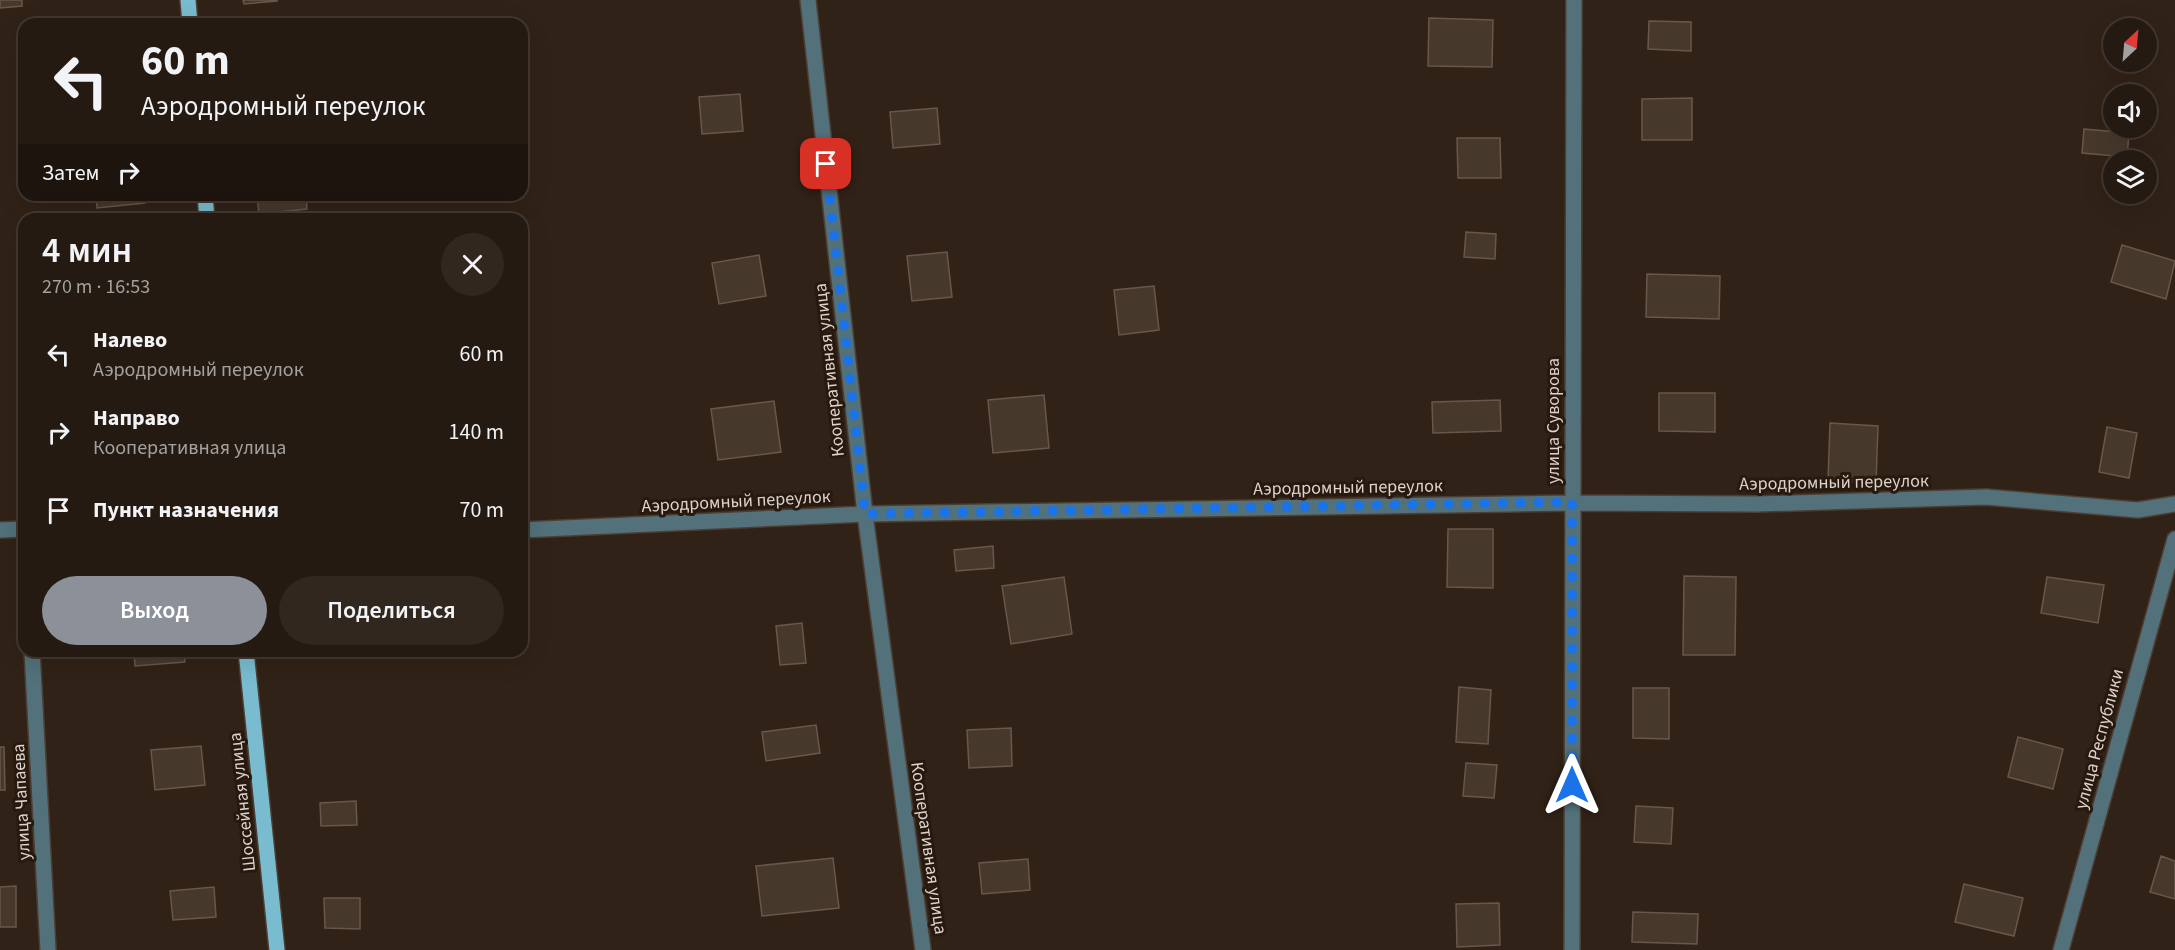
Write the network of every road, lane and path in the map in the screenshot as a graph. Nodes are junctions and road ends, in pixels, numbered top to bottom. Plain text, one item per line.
1 (188, 0) edge
2 (808, 0) edge
3 (1574, 0) edge
4 (190, 18) edge
5 (1572, 502) junction
6 (2175, 504) edge
7 (865, 514) junction
8 (18, 529) edge
9 (0, 530) edge
10 (528, 530) edge
11 (2175, 539) edge
12 (32, 657) edge
13 (247, 657) edge
14 (48, 950) edge
15 (277, 950) edge
16 (923, 950) edge
17 (1572, 950) edge
18 (2061, 950) edge

1 - 4 main road
2 - 7 street, Кооперативная улица
3 - 5 street, улица Суворова
5 - 6 street, Аэродромный переулок
5 - 7 street, Аэродромный переулок
5 - 17 street, улица Суворова
7 - 10 street, Аэродромный переулок
7 - 16 street, Кооперативная улица
8 - 9 street
11 - 18 street, улица Республики
12 - 14 street, улица Чапаева
13 - 15 main road, Шоссейная улица

